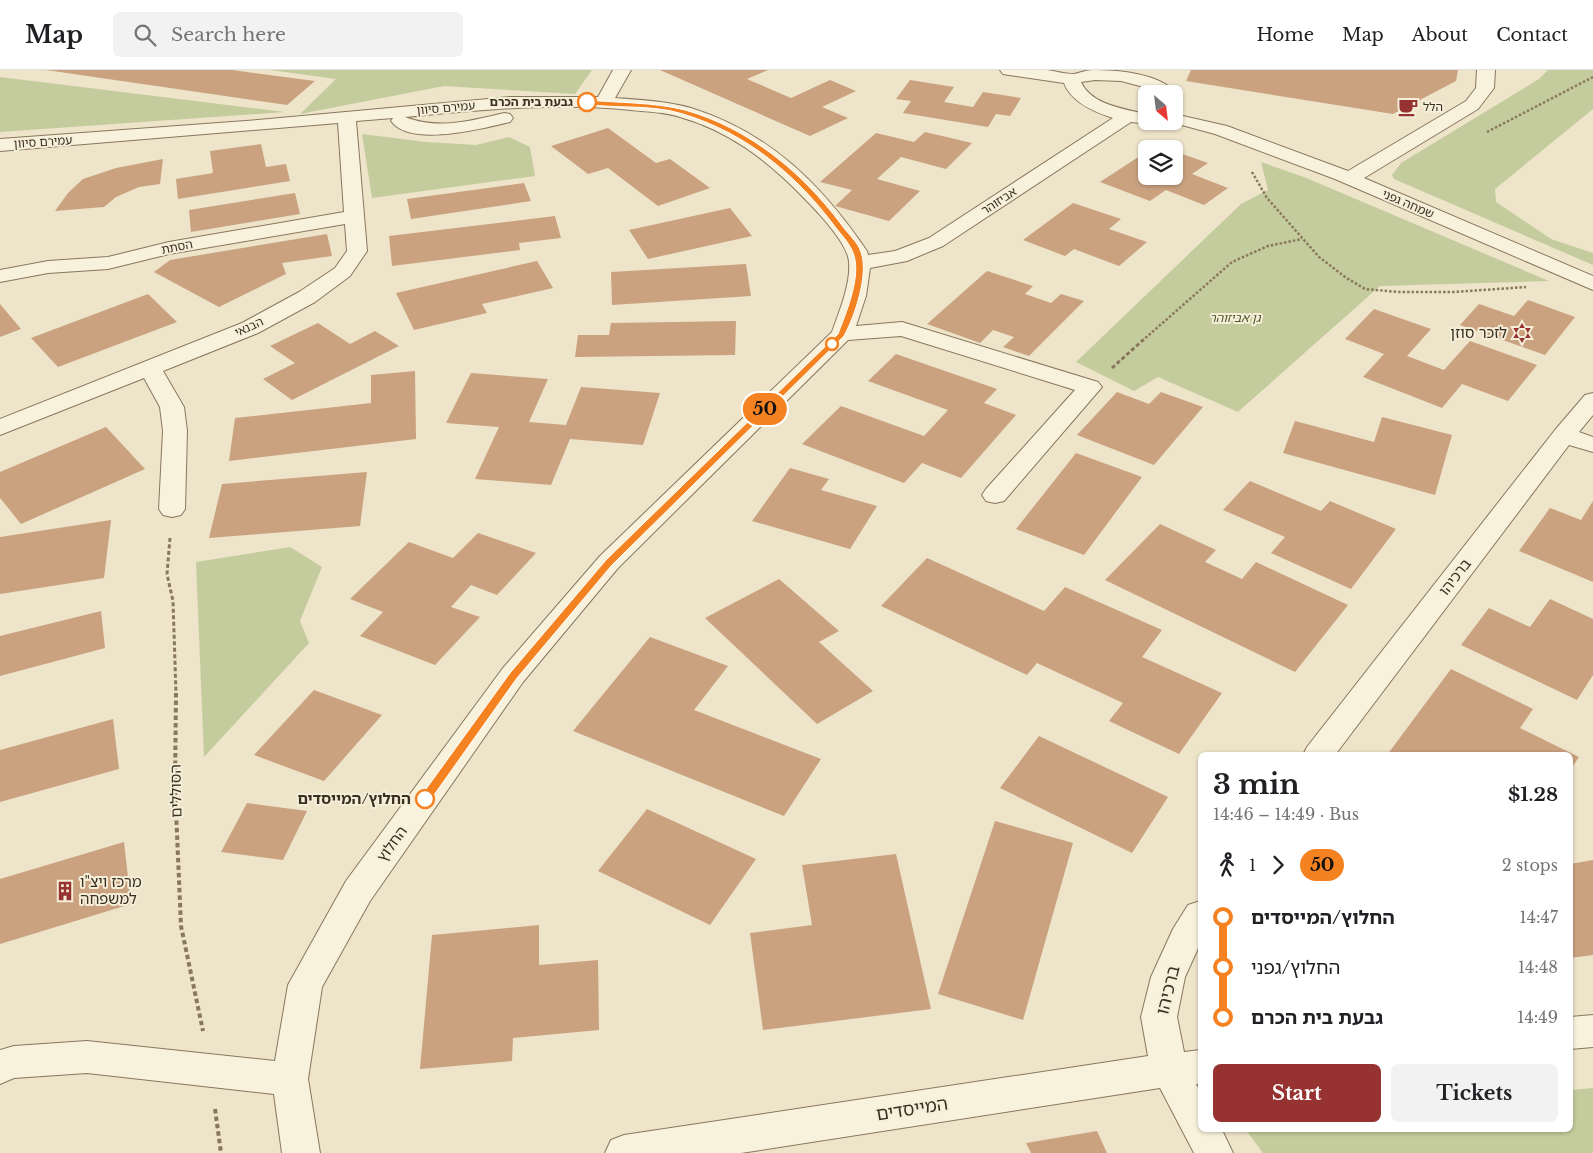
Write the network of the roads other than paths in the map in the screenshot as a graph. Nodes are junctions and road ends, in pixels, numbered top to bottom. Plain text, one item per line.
1 (622, 70) edge
2 (1009, 70) edge
3 (1486, 70) edge
4 (1093, 71) edge
5 (1073, 79) junction
6 (1157, 83) edge
7 (604, 102) junction
8 (1183, 109) edge
9 (347, 117) junction
10 (1137, 117) edge
11 (1183, 121) edge
12 (1221, 130) junction
13 (0, 145) edge
14 (1350, 178) junction
15 (354, 216) junction
16 (860, 263) junction
17 (0, 276) edge
18 (1591, 283) edge
19 (842, 334) junction
20 (150, 368) junction
21 (1593, 400) edge
22 (0, 428) edge
23 (1564, 435) junction
24 (1593, 445) edge
25 (995, 495) dead end
26 (172, 509) road end
27 (1320, 752) edge
28 (1198, 918) edge
29 (1593, 1031) edge
30 (1573, 1033) edge
31 (0, 1067) edge
32 (1185, 1068) edge
33 (290, 1079) junction
34 (1198, 1117) edge
35 (1203, 1132) edge
36 (301, 1153) edge
37 (624, 1153) edge
38 (1214, 1153) edge

1 - 7 street
2 - 5 street
3 - 14 street
4 - 5 street
4 - 6 street
5 - 10 street
7 - 9 street, עמירם סיוון
7 - 16 street, עמירם סיוון
8 - 12 street, שמחה גפני
9 - 13 street, עמירם סיוון
9 - 15 street, הבנאי
10 - 16 street, אביזוהר
11 - 12 street, שמחה גפני
12 - 14 street, שמחה גפני
14 - 18 street, שמחה גפני
15 - 17 street, הסתת
15 - 20 street, הבנאי
16 - 19 street, החלוץ
19 - 25 street
19 - 33 street, החלוץ
20 - 22 street, הבנאי
20 - 26 street
21 - 23 street, ברכיהו
23 - 24 street
23 - 27 street, ברכיהו
28 - 32 street, ברכיהו
29 - 30 street
31 - 33 street
32 - 34 street, ברכיהו
32 - 37 street, המייסדים
33 - 36 street, החלוץ
35 - 38 street, ברכיהו

